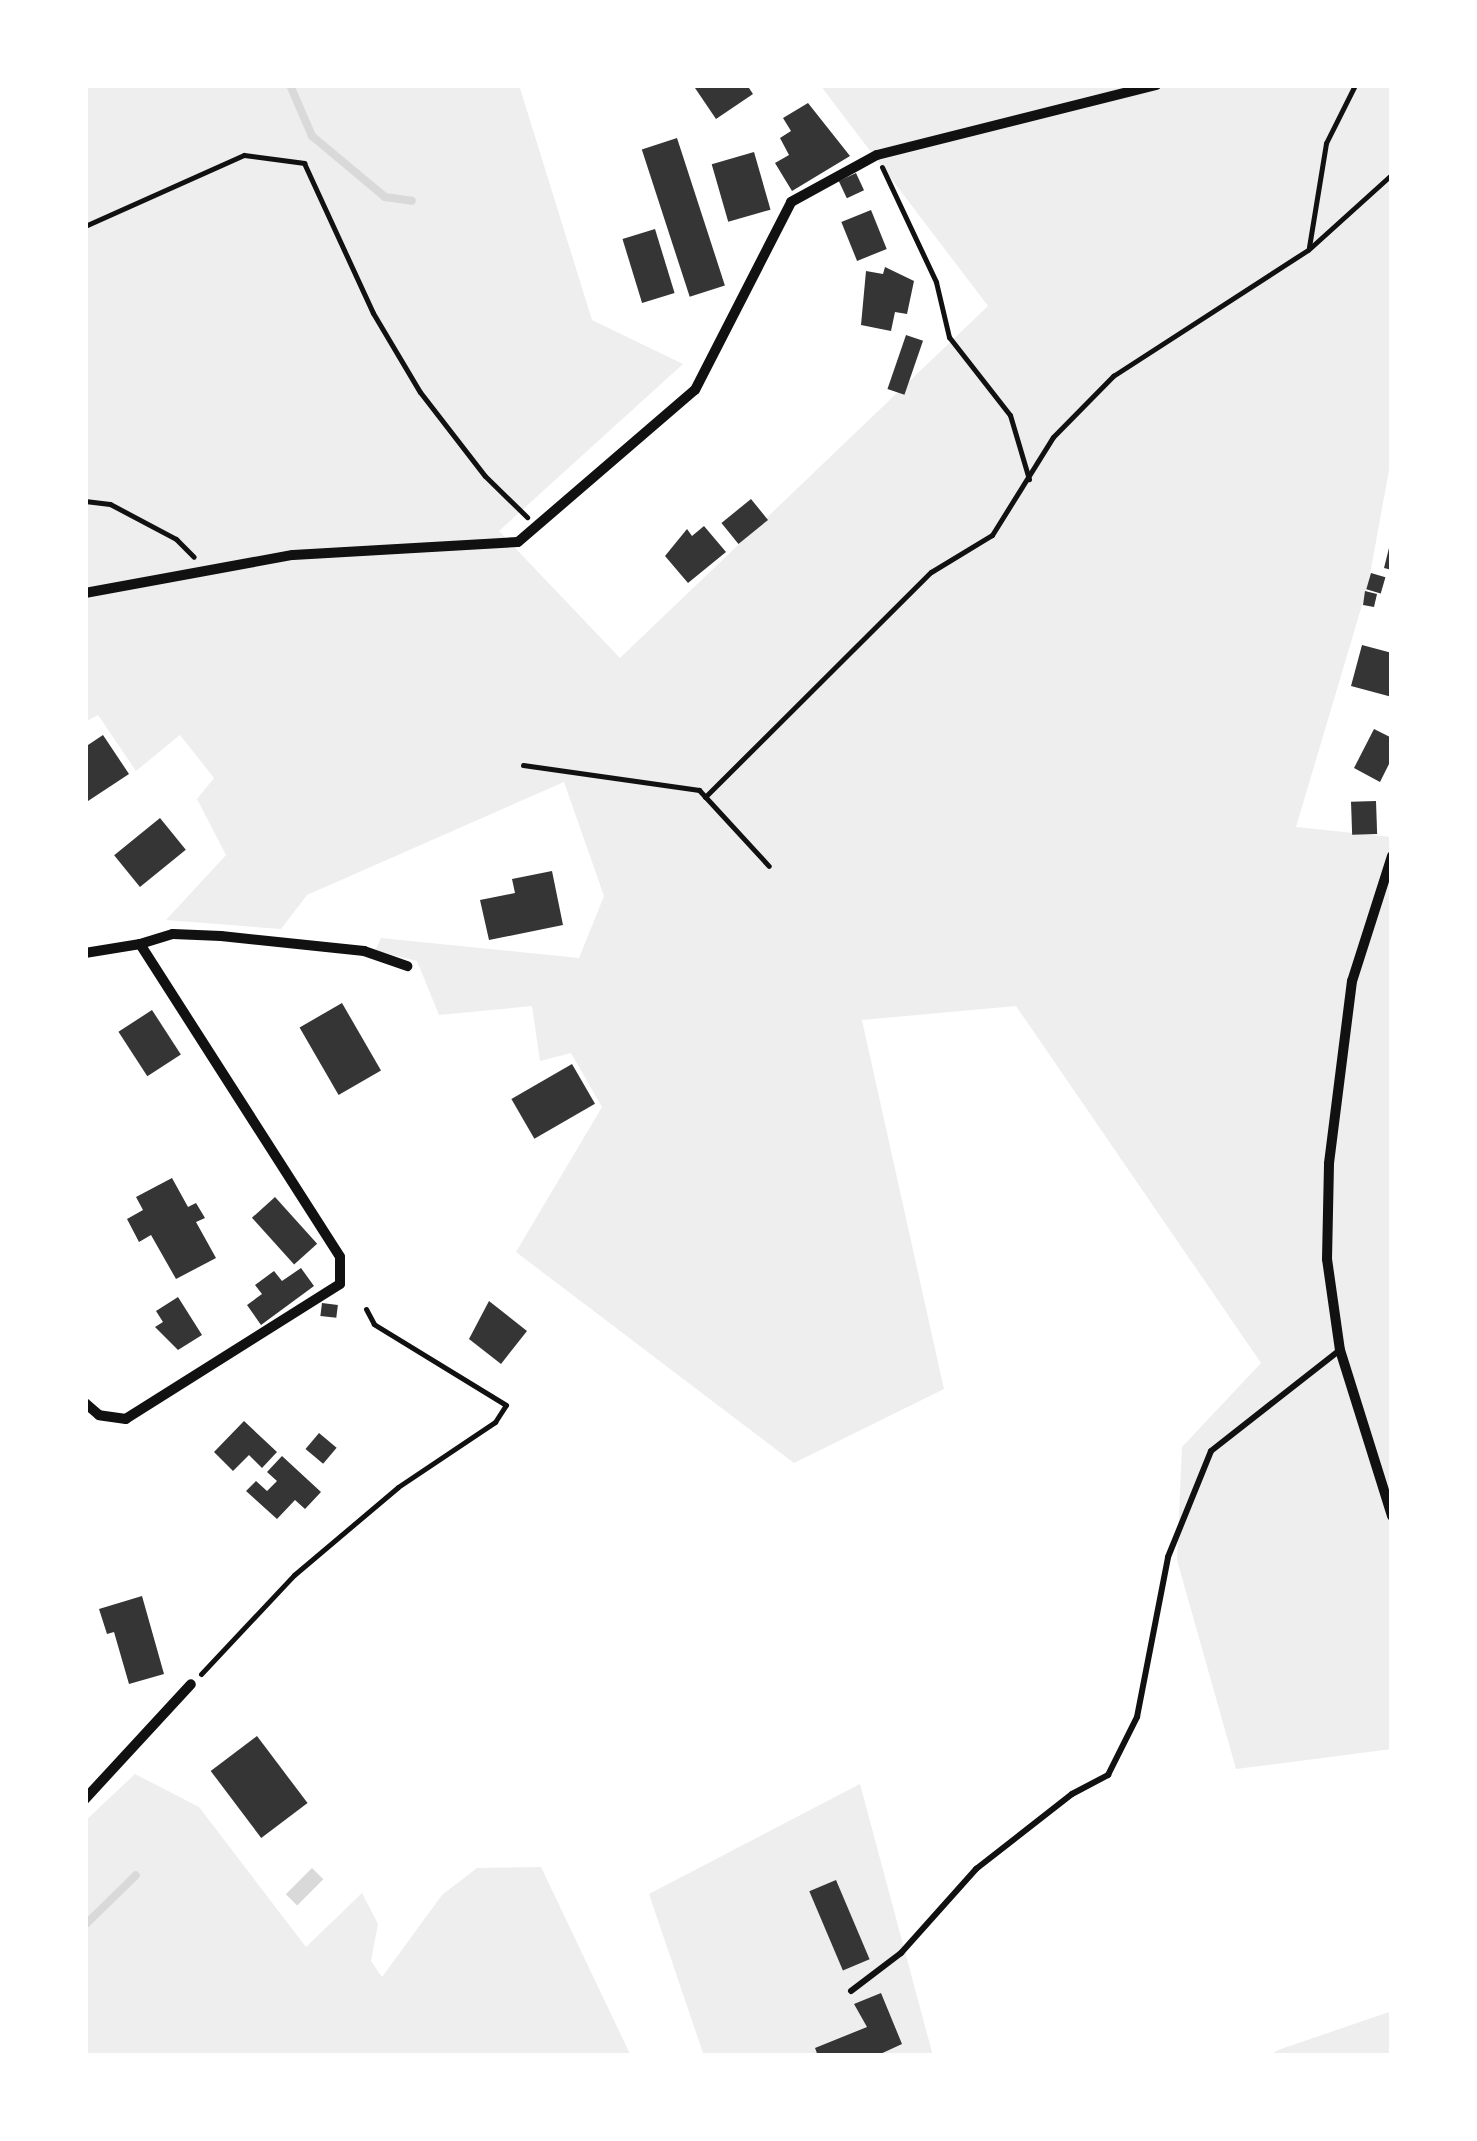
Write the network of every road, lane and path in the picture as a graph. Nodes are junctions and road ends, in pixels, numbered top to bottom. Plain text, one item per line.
1 (1156, 85) edge
2 (1355, 85) edge
3 (877, 155) junction
4 (1392, 174) edge
5 (85, 226) edge
6 (1308, 250) junction
7 (1030, 481) junction
8 (85, 502) edge
9 (536, 526) junction
10 (204, 571) junction
11 (85, 593) edge
12 (523, 765) dead end
13 (705, 797) junction
14 (1392, 856) edge
15 (769, 866) dead end
16 (140, 944) junction
17 (85, 953) edge
18 (407, 966) dead end
19 (366, 1308) dead end
20 (1340, 1350) junction
21 (85, 1403) edge
22 (1392, 1516) edge
23 (191, 1684) joint
24 (85, 1799) edge
25 (851, 1990) dead end

1 - 3 street
2 - 6 path
3 - 7 path
3 - 9 street
4 - 6 path
5 - 9 path
6 - 7 path
7 - 13 path
8 - 10 path
9 - 10 street
10 - 11 street
12 - 13 path
13 - 15 path
14 - 20 street
16 - 17 street
16 - 18 street
16 - 21 street
19 - 23 path
20 - 22 street
20 - 25 lane
23 - 24 street

